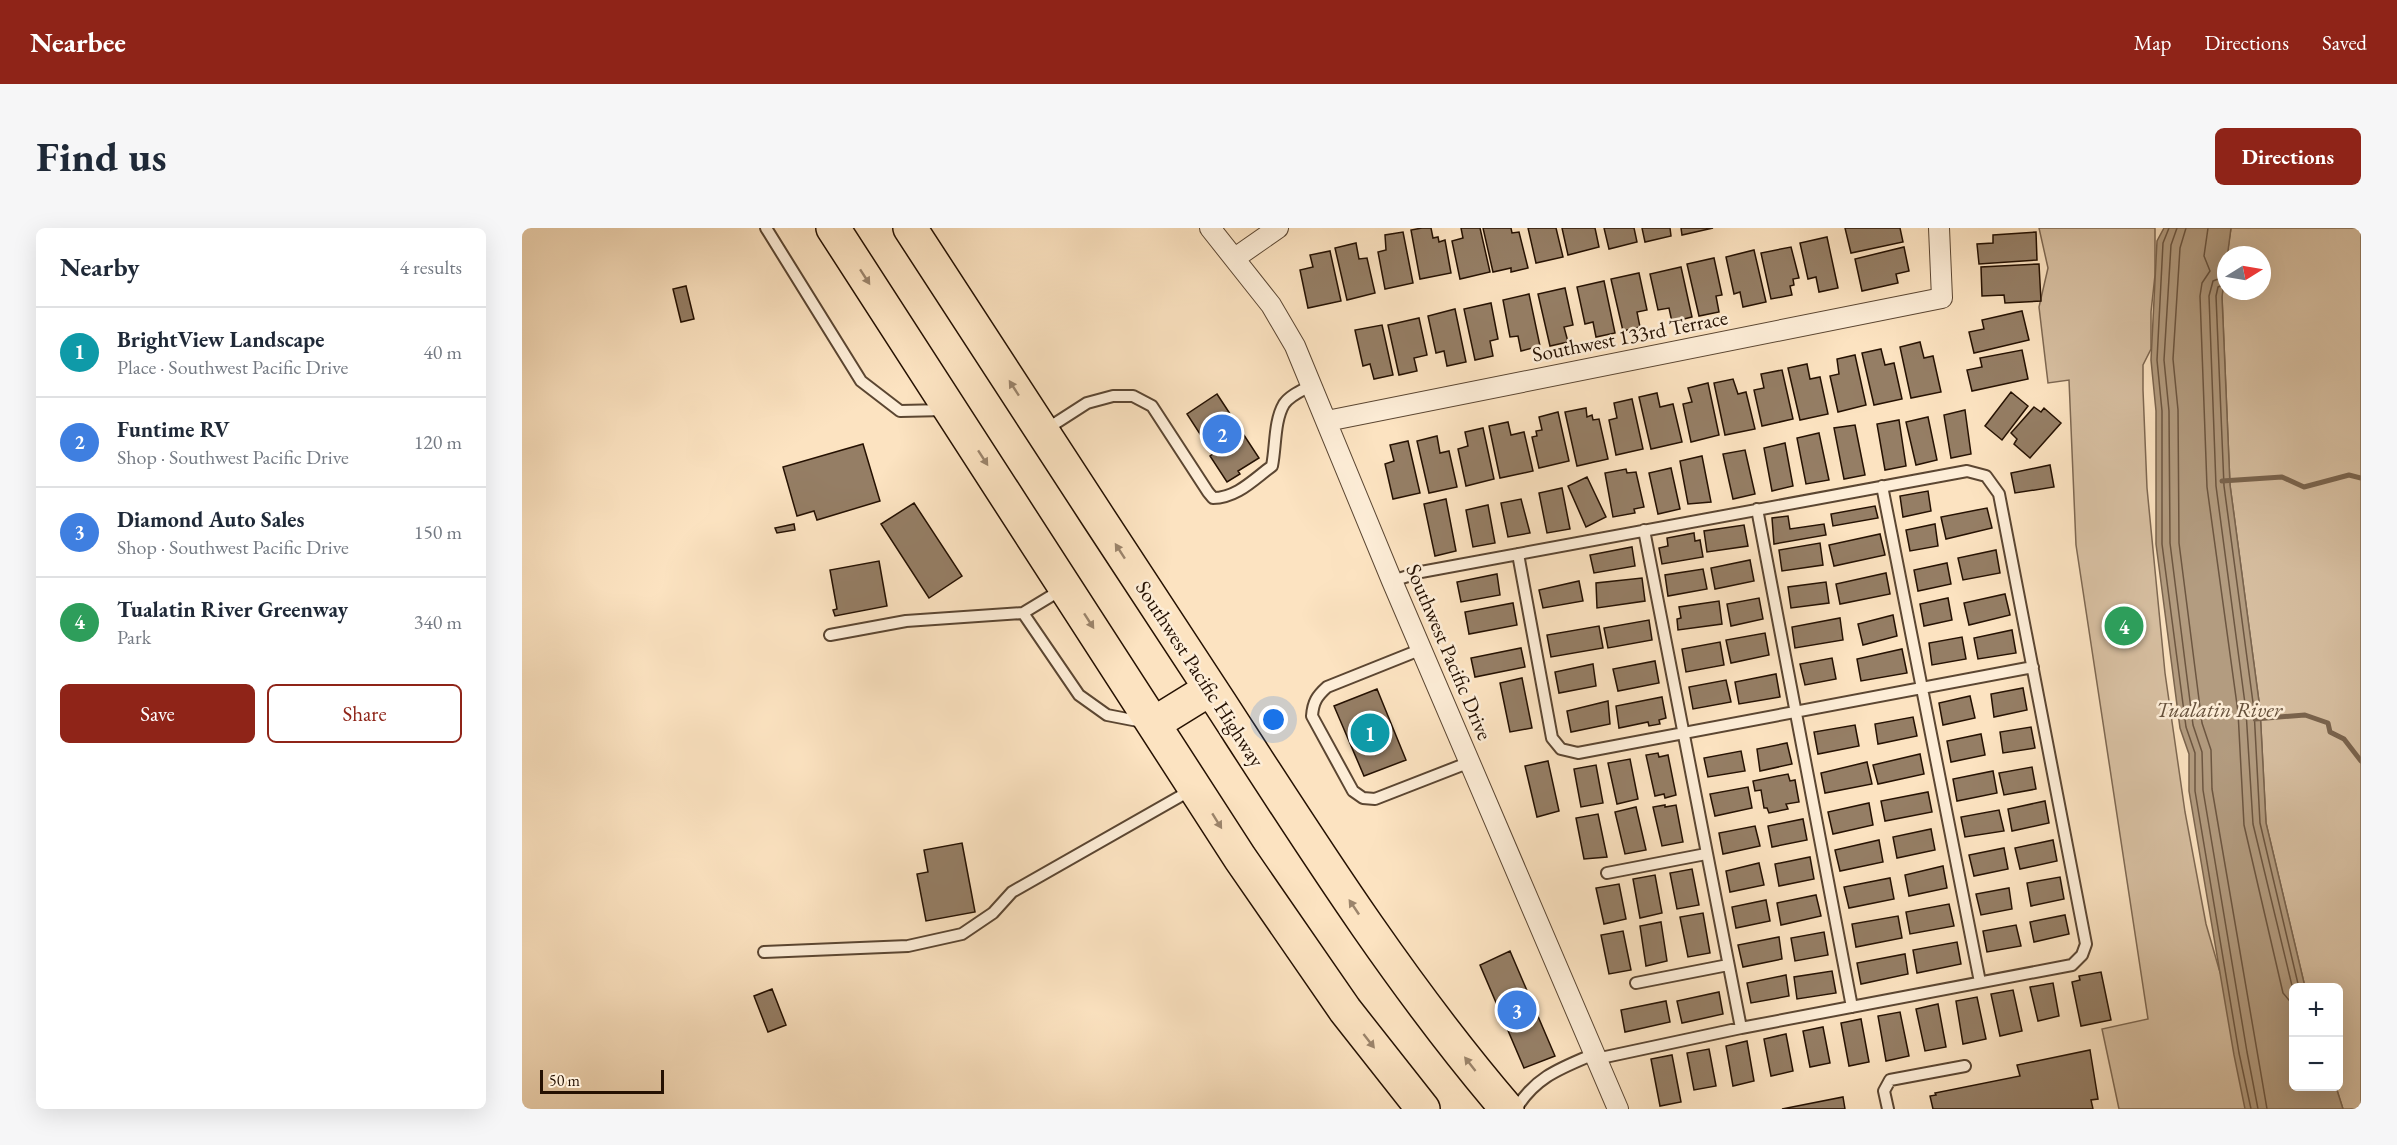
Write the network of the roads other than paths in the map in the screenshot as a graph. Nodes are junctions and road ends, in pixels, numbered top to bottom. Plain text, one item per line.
1 (766, 228) edge
2 (833, 228) edge
3 (910, 228) edge
4 (1210, 228) edge
5 (1278, 228) edge
6 (1939, 228) edge
7 (1235, 258) junction
8 (1312, 385) junction
9 (951, 410) junction
10 (1327, 421) junction
11 (1042, 431) junction
12 (1882, 486) junction
13 (1757, 509) junction
14 (1644, 530) junction
15 (1518, 554) junction
16 (1392, 581) junction
17 (1067, 587) junction
18 (1023, 613) junction
19 (830, 635) dead end
20 (1422, 649) junction
21 (2033, 667) junction
22 (1922, 688) junction
23 (1210, 689) junction
24 (1797, 712) junction
25 (1155, 723) junction
26 (1683, 734) junction
27 (1470, 762) junction
28 (1196, 787) junction
29 (1706, 854) junction
30 (1607, 873) dead end
31 (764, 952) dead end
32 (1728, 965) junction
33 (1980, 982) junction
34 (1636, 983) dead end
35 (1852, 1007) junction
36 (1741, 1028) junction
37 (1595, 1057) junction
38 (1965, 1066) dead end
39 (1393, 1072) junction
40 (1403, 1109) edge
41 (1423, 1109) edge
42 (1507, 1109) edge
43 (1516, 1109) edge
44 (1618, 1109) edge
45 (1888, 1109) edge

1 - 9 lane
2 -> 9 highway
11 -> 3 highway, Southwest Pacific Highway
4 - 7 street, Southwest Pacific Drive
5 - 7 street
6 - 10 street, Southwest 133rd Terrace
7 - 8 street, Southwest Pacific Drive
8 - 10 street, Southwest Pacific Drive
8 - 11 lane
9 -> 17 highway
10 - 16 street, Southwest Pacific Drive
23 -> 11 highway, Southwest Pacific Highway
12 - 13 lane
12 - 21 lane
12 - 22 lane
13 - 14 lane
13 - 24 lane
14 - 15 lane
14 - 26 lane
15 - 16 lane
15 - 26 lane
16 - 20 street, Southwest Pacific Drive
17 - 18 lane
17 -> 25 highway
18 - 19 lane
18 - 25 lane
20 - 27 street, Southwest Pacific Drive
20 - 27 lane
21 - 22 lane
21 - 33 lane
22 - 24 lane
22 - 33 lane
23 - 25 highway
42 -> 23 highway, Southwest Pacific Highway
24 - 26 lane
24 - 35 lane
25 - 28 highway
26 - 29 lane
27 - 37 street, Southwest Pacific Drive
28 - 31 lane
28 -> 39 highway
29 - 30 lane
29 - 32 lane
32 - 34 lane
32 - 36 lane
33 - 35 lane
35 - 36 lane
36 - 37 lane
37 - 43 lane
37 - 44 street, Southwest Pacific Drive
38 - 45 lane
39 - 40 highway
39 - 41 highway

